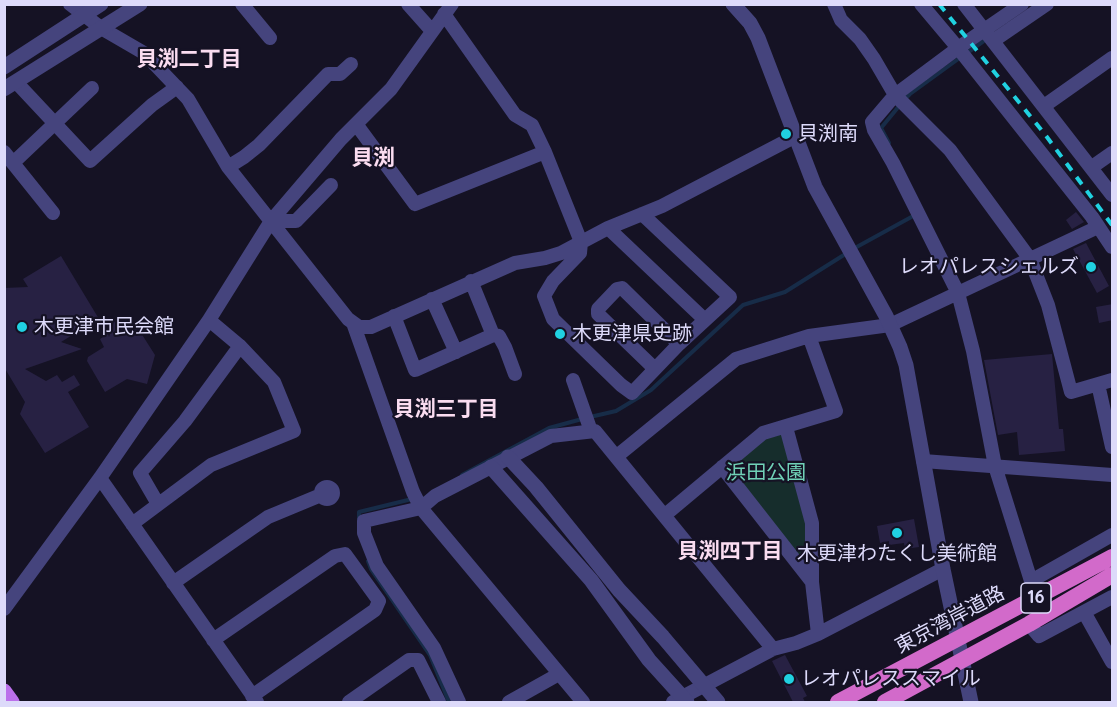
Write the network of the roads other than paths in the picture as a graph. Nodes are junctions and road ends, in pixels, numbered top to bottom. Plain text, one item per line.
1 (70, 4) edge
2 (101, 4) edge
3 (140, 4) edge
4 (242, 4) edge
5 (408, 4) edge
6 (733, 4) edge
7 (834, 4) edge
8 (921, 4) edge
9 (964, 4) edge
10 (1022, 4) edge
11 (1047, 4) edge
12 (448, 9) edge
13 (84, 15) junction
14 (101, 28) junction
15 (432, 31) junction
16 (989, 36) junction
17 (270, 38) dead end
18 (958, 48) junction
19 (1113, 58) edge
20 (351, 64) dead end
21 (4, 67) edge
22 (10, 85) edge
23 (177, 87) junction
24 (92, 88) dead end
25 (895, 95) junction
26 (1044, 106) junction
27 (55, 124) junction
28 (356, 124) junction
29 (796, 136) junction
30 (545, 152) junction
31 (1113, 153) edge
32 (9, 157) edge
33 (228, 167) junction
34 (1092, 167) junction
35 (331, 185) dead end
36 (1113, 195) edge
37 (53, 213) dead end
38 (642, 214) junction
39 (271, 221) junction
40 (1098, 226) junction
41 (608, 228) junction
42 (581, 242) junction
43 (1113, 247) edge
44 (1030, 259) junction
45 (471, 281) junction
46 (958, 293) junction
47 (432, 299) junction
48 (394, 316) junction
49 (209, 320) junction
50 (705, 320) junction
51 (353, 323) junction
52 (890, 325) junction
53 (494, 335) junction
54 (809, 336) junction
55 (679, 344) junction
56 (240, 346) junction
57 (456, 352) junction
58 (655, 369) junction
59 (515, 374) dead end
60 (573, 380) dead end
61 (1113, 380) edge
62 (1098, 384) junction
63 (786, 427) junction
64 (591, 431) junction
65 (1113, 447) edge
66 (617, 456) junction
67 (508, 458) junction
68 (923, 461) junction
69 (994, 466) junction
70 (491, 467) junction
71 (722, 467) junction
72 (1113, 475) edge
73 (100, 478) junction
74 (321, 495) dead end
75 (158, 504) junction
76 (421, 508) junction
77 (665, 515) junction
78 (132, 524) junction
79 (1113, 535) edge
80 (1113, 557) edge
81 (943, 568) junction
82 (1113, 575) edge
83 (812, 582) junction
84 (173, 583) junction
85 (1113, 597) edge
86 (4, 609) edge
87 (1084, 612) junction
88 (1029, 624) junction
89 (818, 634) junction
90 (958, 638) junction
91 (213, 640) junction
92 (772, 649) junction
93 (963, 660) junction
94 (1113, 662) edge
95 (559, 674) junction
96 (705, 685) junction
97 (4, 691) edge
98 (254, 699) edge
99 (681, 701) edge
100 (12, 702) edge
101 (349, 702) edge
102 (439, 702) edge
103 (459, 702) edge
104 (508, 702) edge
105 (583, 702) edge
106 (718, 702) edge
107 (838, 702) edge
108 (885, 702) edge
109 (971, 702) edge

1 - 13 street
2 - 13 street
3 - 14 street
4 - 17 street
5 - 15 street
6 - 29 street
7 - 25 street
8 - 18 street
9 - 16 street
10 - 16 street
11 - 16 street
12 - 15 street
12 - 30 street
13 - 14 street
13 - 21 street
14 - 22 street
14 - 23 street
15 - 28 street
16 - 18 street
16 - 26 street
18 - 25 street
18 - 40 street
19 - 26 street
20 - 33 street
22 - 27 street
23 - 27 street
23 - 33 street
24 - 27 street
25 - 44 street
25 - 46 street
26 - 34 street
27 - 32 street
28 - 30 street
28 - 39 street
29 - 38 street
29 - 52 street
30 - 42 street
31 - 34 street
32 - 37 street
33 - 39 street
34 - 36 street
35 - 39 street
38 - 41 street
38 - 50 street
39 - 49 street
39 - 51 street
40 - 43 street
40 - 44 street
41 - 42 street
41 - 50 street
42 - 45 street
42 - 58 street
44 - 46 street
44 - 62 street
45 - 47 street
45 - 53 street
46 - 52 street
46 - 69 street
47 - 48 street
47 - 57 street
48 - 51 street
48 - 57 street
49 - 56 street
49 - 73 street
50 - 55 street
51 - 76 street
52 - 54 street
52 - 68 street
53 - 57 street
53 - 59 street
54 - 63 street
54 - 66 street
55 - 58 street
55 - 58 street
56 - 75 street
56 - 75 street
60 - 64 street
61 - 62 street
62 - 65 street
63 - 71 street
63 - 83 street
64 - 66 street
64 - 67 street
66 - 77 street
67 - 70 street
67 - 96 street
68 - 69 street
68 - 81 street
69 - 72 street
69 - 79 street
70 - 76 street
70 - 99 street
71 - 77 street
71 - 83 street
73 - 78 street
73 - 86 street
74 - 84 street
75 - 78 street
76 - 95 street
76 - 103 street
77 - 92 street
78 - 84 street
80 - 90 highway, 東京湾岸道路 / 16
81 - 89 street
81 - 90 street
82 - 88 highway, 東京湾岸道路 / 16
83 - 89 street
84 - 91 street
85 - 87 street
87 - 88 street
87 - 94 street
88 - 93 highway, 東京湾岸道路 / 16
89 - 92 street
90 - 93 street
90 - 107 highway, 東京湾岸道路 / 16
91 - 98 street
91 - 98 street
92 - 96 street
93 - 108 highway, 東京湾岸道路 / 16
93 - 109 street
95 - 104 street
95 - 105 street
96 - 99 street
96 - 106 street
97 - 100 main road
101 - 102 street

